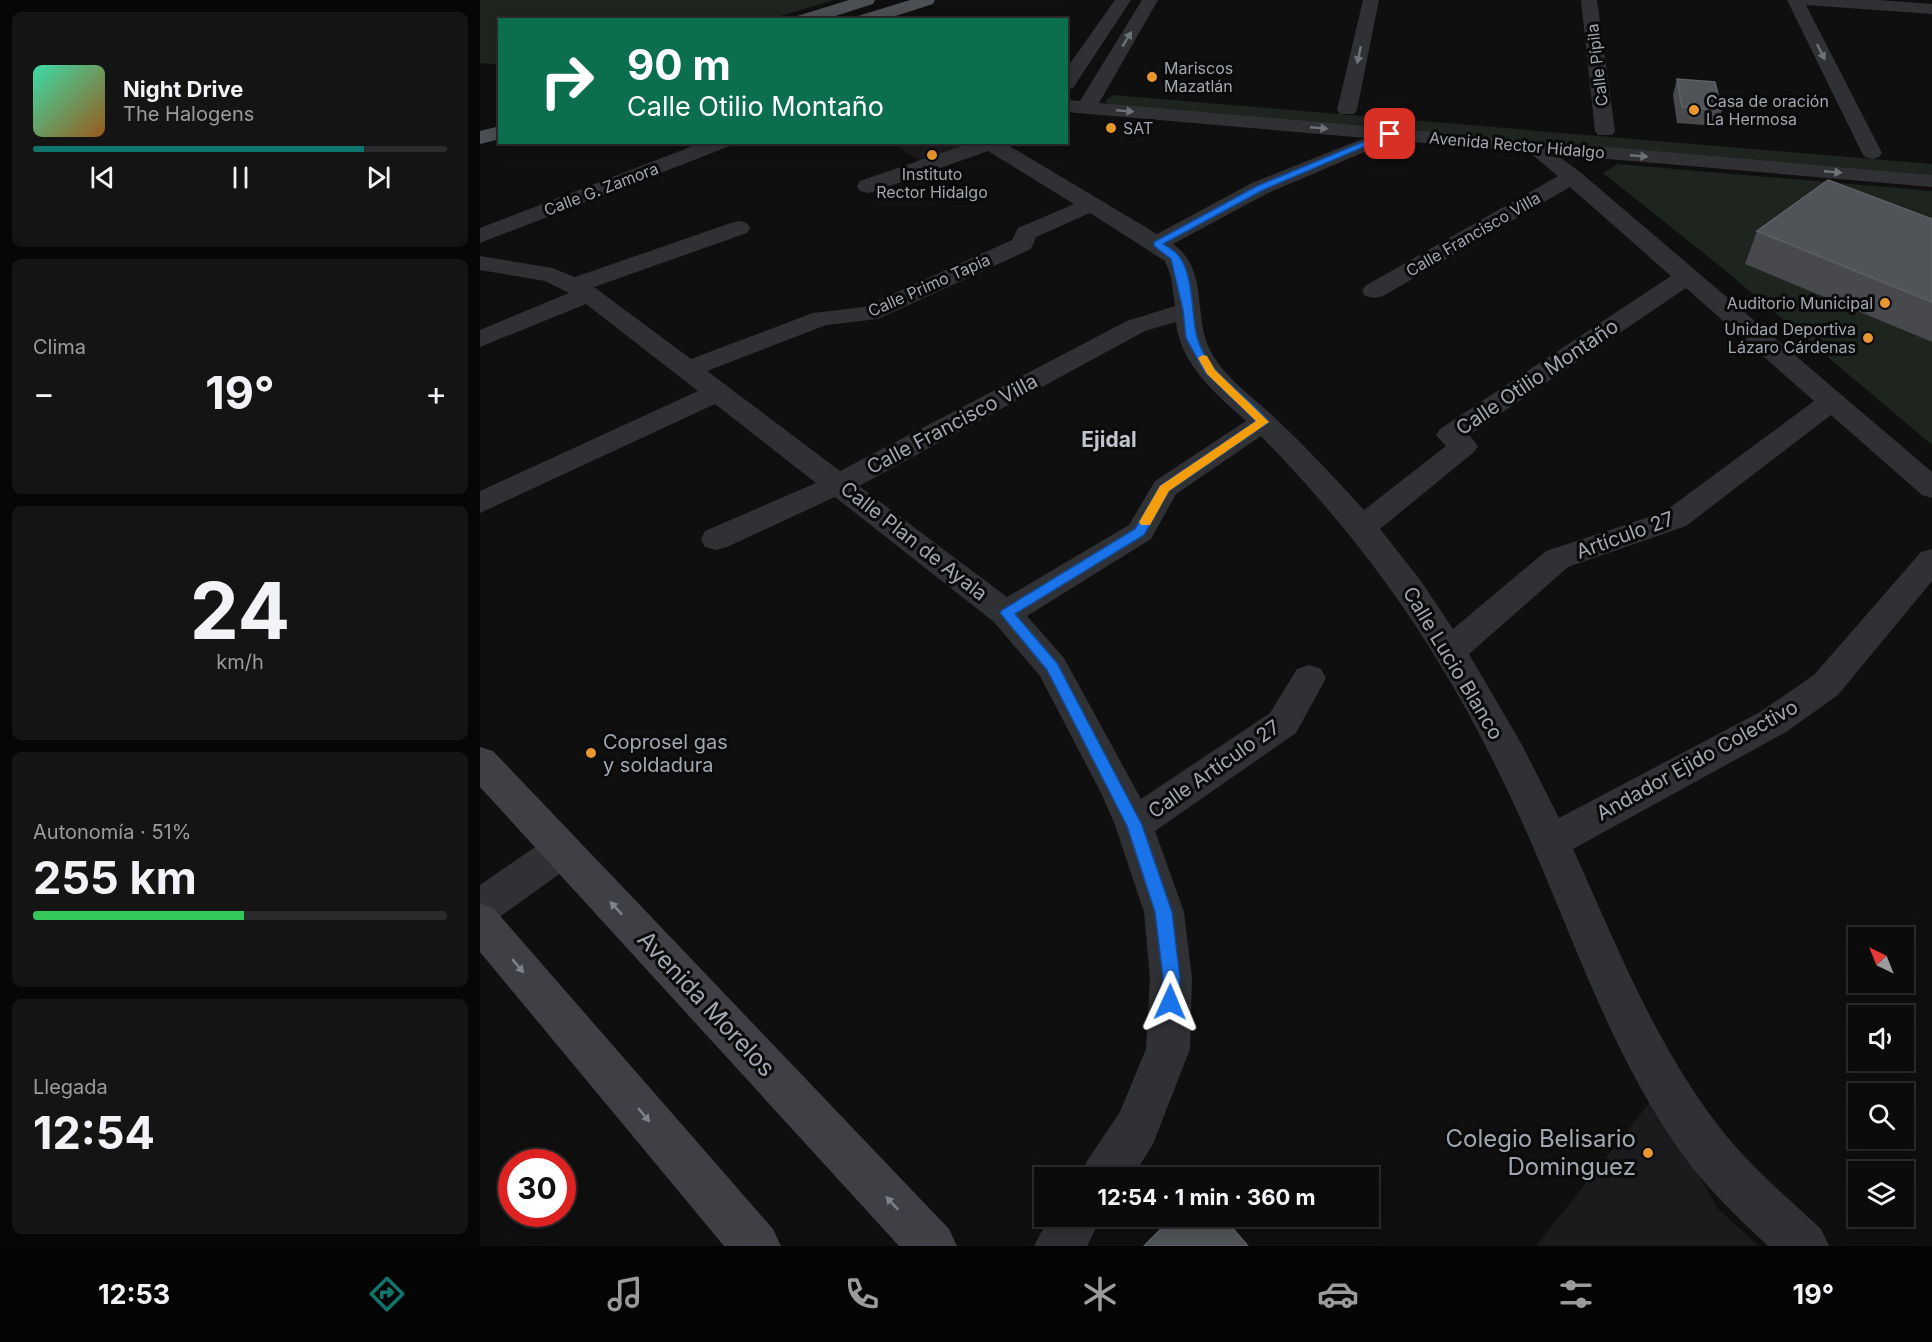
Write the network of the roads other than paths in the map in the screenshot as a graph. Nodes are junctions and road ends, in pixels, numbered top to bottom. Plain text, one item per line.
1 (867, 0) edge
2 (927, 0) edge
3 (1124, 0) edge
4 (1150, 0) edge
5 (1371, 0) edge
6 (1589, 0) edge
7 (1795, 0) edge
8 (1808, 0) edge
9 (1932, 9) edge
10 (808, 18) edge
11 (870, 18) edge
12 (1068, 83) edge
13 (1068, 86) edge
14 (1105, 90) junction
15 (1076, 107) edge
16 (1324, 108) dead end
17 (1347, 110) junction
18 (1371, 112) dead end
19 (498, 113) edge
20 (480, 118) edge
21 (1582, 129) dead end
22 (1605, 131) junction
23 (498, 133) edge
24 (1628, 133) dead end
25 (1390, 134) junction
26 (480, 138) edge
27 (718, 144) edge
28 (985, 144) edge
29 (990, 144) edge
30 (1533, 147) junction
31 (1849, 151) dead end
32 (1572, 177) junction
33 (1932, 181) edge
34 (868, 186) dead end
35 (1092, 204) junction
36 (739, 228) dead end
37 (480, 236) edge
38 (1157, 244) junction
39 (480, 263) edge
40 (1687, 276) junction
41 (582, 290) junction
42 (1374, 291) dead end
43 (1189, 310) junction
44 (480, 339) edge
45 (688, 369) junction
46 (719, 392) junction
47 (1832, 401) junction
48 (1263, 422) junction
49 (839, 483) junction
50 (1932, 488) edge
51 (480, 503) edge
52 (1361, 528) junction
53 (716, 539) dead end
54 (1932, 560) edge
55 (1006, 613) junction
56 (1450, 651) junction
57 (1309, 678) dead end
58 (480, 762) edge
59 (1134, 825) junction
60 (1550, 842) junction
61 (561, 850) junction
62 (480, 908) edge
63 (480, 922) edge
64 (1111, 1167) edge
65 (1071, 1227) edge
66 (756, 1246) edge
67 (932, 1246) edge
68 (1059, 1246) edge
69 (1804, 1246) edge

1 - 10 main road
2 - 11 main road
3 - 12 street
14 -> 4 street
5 -> 17 street
6 - 22 street, Calle Pípila
7 -> 31 street
8 - 9 street
13 - 14 street
14 - 15 street
15 -> 25 street, Avenida Rector Hidalgo
16 - 17 street
17 - 18 street
19 - 20 main road
21 - 22 street, Avenida Rector Hidalgo
22 - 24 street, Avenida Rector Hidalgo
23 - 26 main road
25 - 30 street, Avenida Rector Hidalgo
25 - 38 street
27 - 37 street, Calle G. Zamora
28 - 34 street
29 - 35 street, Calle Lucio Blanco
30 - 32 street
30 -> 33 street, Avenida Rector Hidalgo
32 - 40 street
32 - 42 street, Calle Francisco Villa
35 - 38 street, Calle Lucio Blanco
35 - 45 street, Calle Primo Tapia
36 - 41 street
38 - 43 street, Calle Lucio Blanco
39 - 41 street, Calle Plan de Ayala
40 - 47 street
40 - 52 street, Calle Otilio Montaño
41 - 44 street
41 - 45 street, Calle Plan de Ayala
43 - 48 street, Calle Lucio Blanco
43 - 49 street, Calle Francisco Villa
45 - 46 street, Calle Plan de Ayala
46 - 49 street, Calle Plan de Ayala
46 - 51 street
47 - 50 street
47 - 56 street, Artículo 27
48 - 52 street, Calle Lucio Blanco
48 - 55 street
49 - 53 street, Calle Francisco Villa
49 - 55 street, Calle Plan de Ayala
52 - 56 street, Calle Lucio Blanco
54 - 60 street, Andador Ejido Colectivo
55 - 59 street, Calle Plan de Ayala
56 - 60 street, Calle Lucio Blanco
57 - 59 street, Calle Artículo 27
58 - 61 main road, Avenida Morelos
59 - 64 street, Calle Plan de Ayala
60 - 69 street, Calle Lucio Blanco
61 - 62 street
67 -> 61 main road, Avenida Morelos
63 -> 66 main road
65 - 68 street

